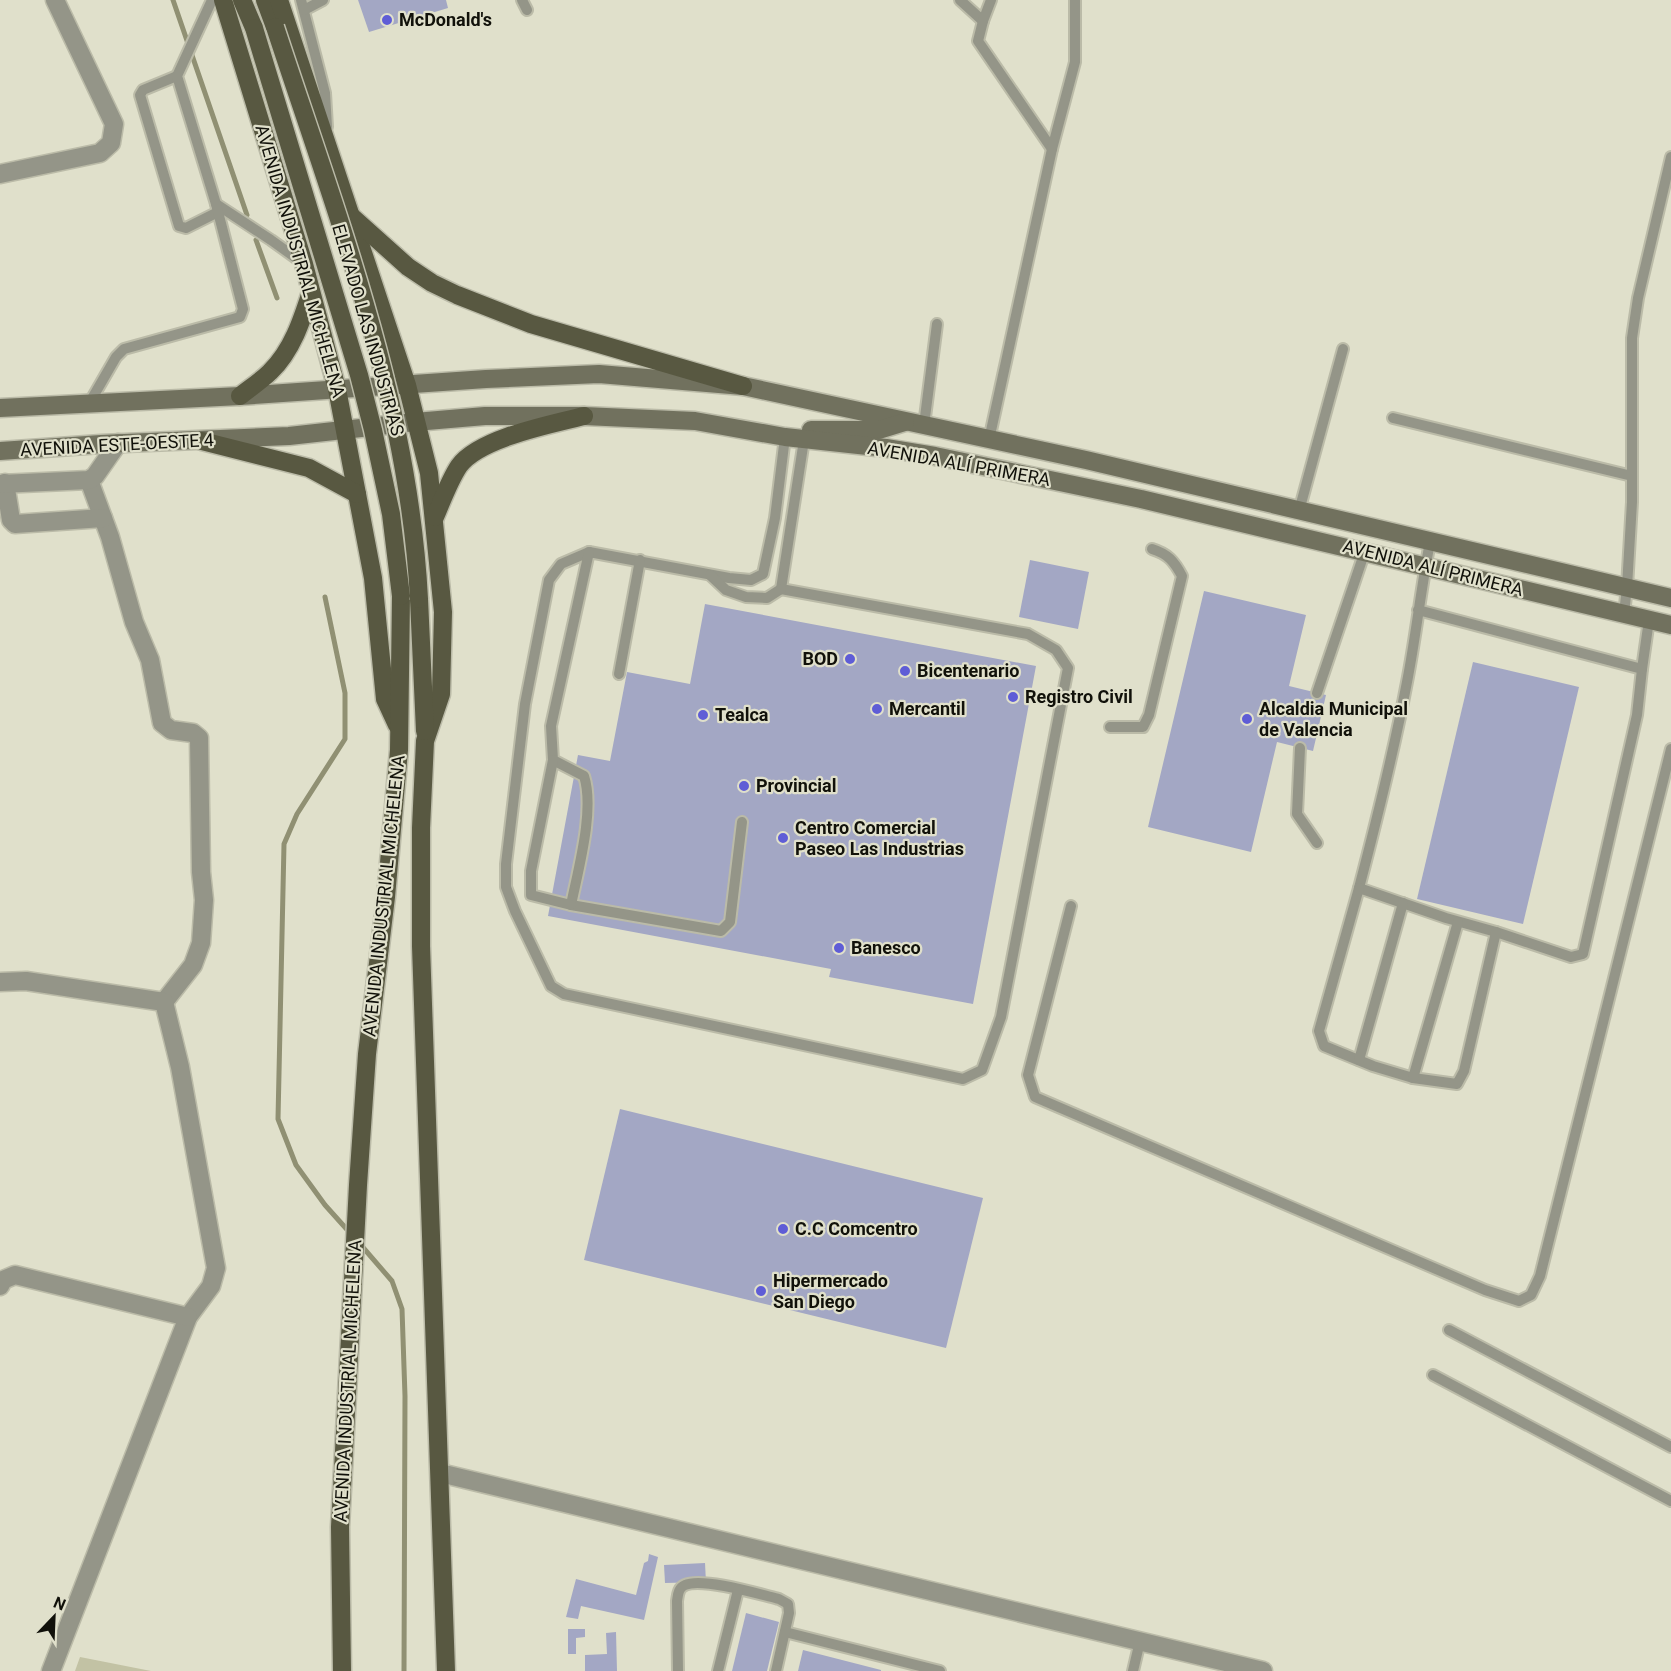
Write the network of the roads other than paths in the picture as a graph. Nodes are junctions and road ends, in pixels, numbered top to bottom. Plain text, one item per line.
1 (55, 0) edge
2 (212, 0) edge
3 (223, 0) edge
4 (242, 0) edge
5 (323, 0) edge
6 (960, 0) edge
7 (991, 0) edge
8 (1075, 0) edge
9 (271, 4) edge
10 (302, 5) edge
11 (983, 21) junction
12 (177, 76) junction
13 (328, 148) junction
14 (1052, 149) junction
15 (1671, 157) edge
16 (0, 174) edge
17 (217, 208) junction
18 (350, 214) junction
19 (304, 264) junction
20 (312, 290) junction
21 (937, 324) dead end
22 (1343, 349) dead end
23 (407, 385) junction
24 (742, 386) junction
25 (337, 390) junction
26 (240, 396) junction
27 (90, 402) junction
28 (0, 408) edge
29 (584, 416) junction
30 (1393, 418) dead end
31 (415, 422) junction
32 (915, 423) junction
33 (346, 430) junction
34 (785, 438) junction
35 (233, 439) joint
36 (804, 440) junction
37 (990, 440) junction
38 (202, 441) junction
39 (118, 443) junction
40 (0, 451) edge
41 (1632, 476) junction
42 (89, 480) junction
43 (3, 483) edge
44 (357, 494) junction
45 (1299, 511) junction
46 (435, 517) junction
47 (103, 518) junction
48 (1430, 542) junction
49 (1152, 549) dead end
50 (1365, 551) junction
51 (589, 552) junction
52 (640, 560) junction
53 (1425, 567) junction
54 (710, 574) junction
55 (1628, 587) junction
56 (781, 589) junction
57 (410, 598) junction
58 (1671, 598) edge
59 (1418, 610) junction
60 (1624, 614) junction
61 (1650, 620) junction
62 (1671, 625) edge
63 (1642, 669) junction
64 (619, 674) dead end
65 (1317, 693) dead end
66 (1110, 727) dead end
67 (400, 732) junction
68 (425, 741) junction
69 (1300, 748) dead end
70 (1671, 749) edge
71 (553, 760) junction
72 (742, 822) dead end
73 (1317, 843) dead end
74 (1359, 888) junction
75 (1403, 903) junction
76 (571, 905) junction
77 (1071, 906) dead end
78 (1458, 921) junction
79 (1496, 932) junction
80 (0, 982) edge
81 (164, 1002) junction
82 (1359, 1060) junction
83 (1413, 1078) junction
84 (0, 1286) edge
85 (188, 1317) junction
86 (1449, 1330) dead end
87 (1433, 1375) dead end
88 (1671, 1448) edge
89 (440, 1473) junction
90 (1671, 1501) edge
91 (738, 1590) junction
92 (784, 1632) junction
93 (1140, 1641) junction
94 (51, 1671) edge
95 (342, 1671) edge
96 (446, 1671) edge
97 (678, 1671) edge
98 (717, 1671) edge
99 (776, 1671) edge
100 (940, 1671) edge
101 (1134, 1671) edge
102 (1263, 1671) edge

1 - 16 street
2 - 12 lane
3 - 19 main road, AVENIDA INDUSTRIAL MICHELENA
4 - 57 main road, ELEVADO LAS INDUSTRIAS, bridge
5 - 10 lane
6 - 11 lane
7 - 11 lane
8 - 14 lane
9 - 13 main road, AVENIDA INDUSTRIAL MICHELENA
9 - 57 main road, ELEVADO LAS INDUSTRIAS, bridge
10 - 13 lane, AVENIDA INDUSTRIAL MICHELENA
11 - 14 lane
12 - 17 lane
12 - 17 lane
13 - 18 main road, AVENIDA INDUSTRIAL MICHELENA
14 - 37 lane
15 - 41 lane
17 - 19 lane
17 - 27 lane
18 - 23 main road, AVENIDA INDUSTRIAL MICHELENA
18 - 24 main road
19 - 20 main road, AVENIDA INDUSTRIAL MICHELENA
20 - 25 main road, AVENIDA INDUSTRIAL MICHELENA
20 - 26 main road
21 - 32 lane
22 - 45 lane
23 - 24 main road, AVENIDA ALÍ PRIMERA
23 - 25 main road, AVENIDA ALÍ PRIMERA
23 - 31 main road, AVENIDA INDUSTRIAL MICHELENA
24 - 32 main road, AVENIDA ALÍ PRIMERA
25 - 26 main road, AVENIDA ALÍ PRIMERA
25 - 33 main road, AVENIDA INDUSTRIAL MICHELENA
26 - 27 main road, AVENIDA ALÍ PRIMERA
27 - 28 main road, AVENIDA ALÍ PRIMERA
29 - 31 main road, AVENIDA ALÍ PRIMERA
29 - 34 main road, AVENIDA ALÍ PRIMERA
29 - 46 main road
30 - 41 lane
31 - 33 main road, AVENIDA ALÍ PRIMERA
31 - 46 main road, AVENIDA INDUSTRIAL MICHELENA
32 - 34 main road
32 - 37 main road, AVENIDA ALÍ PRIMERA
33 - 35 main road, AVENIDA ALÍ PRIMERA
33 - 44 main road, AVENIDA INDUSTRIAL MICHELENA
34 - 36 main road, AVENIDA ALÍ PRIMERA
34 - 54 lane
35 - 38 main road, AVENIDA ESTE-OESTE 4
36 - 50 main road, AVENIDA ALÍ PRIMERA
36 - 56 lane
37 - 45 main road, AVENIDA ALÍ PRIMERA
38 - 39 main road, AVENIDA ESTE-OESTE 4
38 - 44 main road
39 - 40 main road, AVENIDA ESTE-OESTE 4
39 - 42 street
41 - 55 lane
42 - 43 street
42 - 47 street
43 - 47 street
44 - 67 main road, AVENIDA INDUSTRIAL MICHELENA
45 - 48 main road, AVENIDA ALÍ PRIMERA
46 - 68 main road, AVENIDA INDUSTRIAL MICHELENA
47 - 81 street
48 - 53 lane
48 - 55 main road, AVENIDA ALÍ PRIMERA
49 - 66 lane
50 - 53 main road, AVENIDA ALÍ PRIMERA
50 - 65 lane
51 - 52 lane
51 - 56 lane
51 - 71 lane
52 - 54 lane
52 - 64 lane
53 - 59 lane
53 - 60 main road, AVENIDA ALÍ PRIMERA
54 - 56 lane
55 - 58 main road, AVENIDA ALÍ PRIMERA
55 - 60 lane
57 - 67 main road, ELEVADO LAS INDUSTRIAS
57 - 68 main road, ELEVADO LAS INDUSTRIAS
59 - 63 lane
59 - 74 lane
60 - 61 main road, AVENIDA ALÍ PRIMERA
61 - 62 main road, AVENIDA ALÍ PRIMERA
61 - 63 lane
63 - 79 lane
67 - 95 main road, AVENIDA INDUSTRIAL MICHELENA
68 - 89 main road, AVENIDA INDUSTRIAL MICHELENA
69 - 73 lane
70 - 77 lane
71 - 76 lane
71 - 76 lane
72 - 76 lane
74 - 75 lane
74 - 82 lane
75 - 78 lane
75 - 82 lane
78 - 79 lane
78 - 83 lane
79 - 83 lane
80 - 81 street
81 - 85 street
82 - 83 lane
84 - 85 street
85 - 94 street
86 - 88 lane
87 - 90 lane
89 - 93 street
89 - 96 main road, AVENIDA INDUSTRIAL MICHELENA
91 - 92 lane
91 - 97 lane
91 - 98 lane
92 - 99 lane
92 - 100 lane
93 - 101 lane
93 - 102 street

